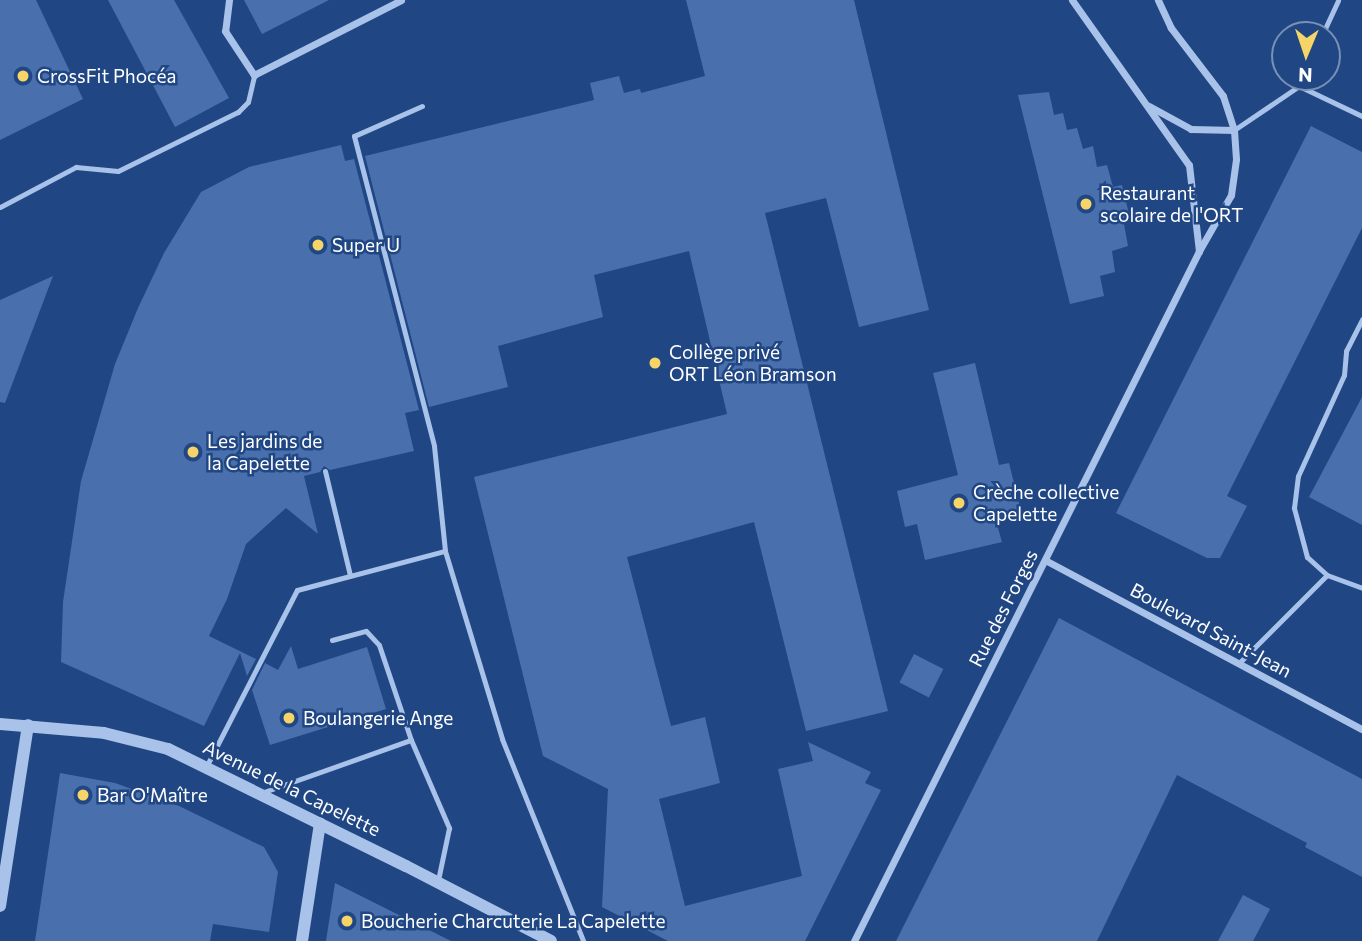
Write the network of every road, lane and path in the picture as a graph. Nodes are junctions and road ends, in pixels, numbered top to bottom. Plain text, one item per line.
1 (229, 0) edge
2 (401, 0) edge
3 (1072, 0) edge
4 (1158, 0) edge
5 (1338, 0) edge
6 (1328, 21) edge
7 (254, 75) junction
8 (1292, 91) edge
9 (1310, 91) edge
10 (1146, 103) junction
11 (422, 106) dead end
12 (1362, 116) edge
13 (1234, 130) junction
14 (0, 207) edge
15 (1199, 251) junction
16 (1362, 318) edge
17 (325, 471) dead end
18 (445, 551) junction
19 (1045, 560) junction
20 (350, 575) junction
21 (1327, 575) junction
22 (1362, 588) edge
23 (332, 640) dead end
24 (1239, 663) junction
25 (0, 724) edge
26 (28, 725) junction
27 (1362, 729) edge
28 (411, 740) junction
29 (206, 767) junction
30 (260, 794) junction
31 (320, 824) junction
32 (437, 883) junction
33 (0, 906) edge
34 (302, 941) edge
35 (551, 941) edge
36 (583, 941) edge
37 (854, 941) edge

1 - 7 street
2 - 7 street
3 - 10 street
4 - 13 street, Rue des Forges
5 - 6 lane
7 - 14 lane
8 - 13 lane
9 - 12 lane
10 - 13 street
10 - 15 street
11 - 18 lane
13 - 15 street, Rue des Forges
15 - 19 street, Rue des Forges
16 - 21 lane
17 - 20 lane
18 - 20 lane
18 - 36 lane
19 - 24 street, Boulevard Saint-Jean
19 - 37 street, Rue des Forges
20 - 29 lane
21 - 22 lane
21 - 24 lane
23 - 28 lane
24 - 27 street, Boulevard Saint-Jean
25 - 26 street, Avenue de la Capelette
26 - 29 street, Avenue de la Capelette
26 - 33 street
28 - 30 lane
28 - 32 lane
29 - 30 street, Avenue de la Capelette
30 - 31 street, Avenue de la Capelette
31 - 32 street, Avenue de la Capelette
31 - 34 street
32 - 35 street, Avenue de la Capelette

